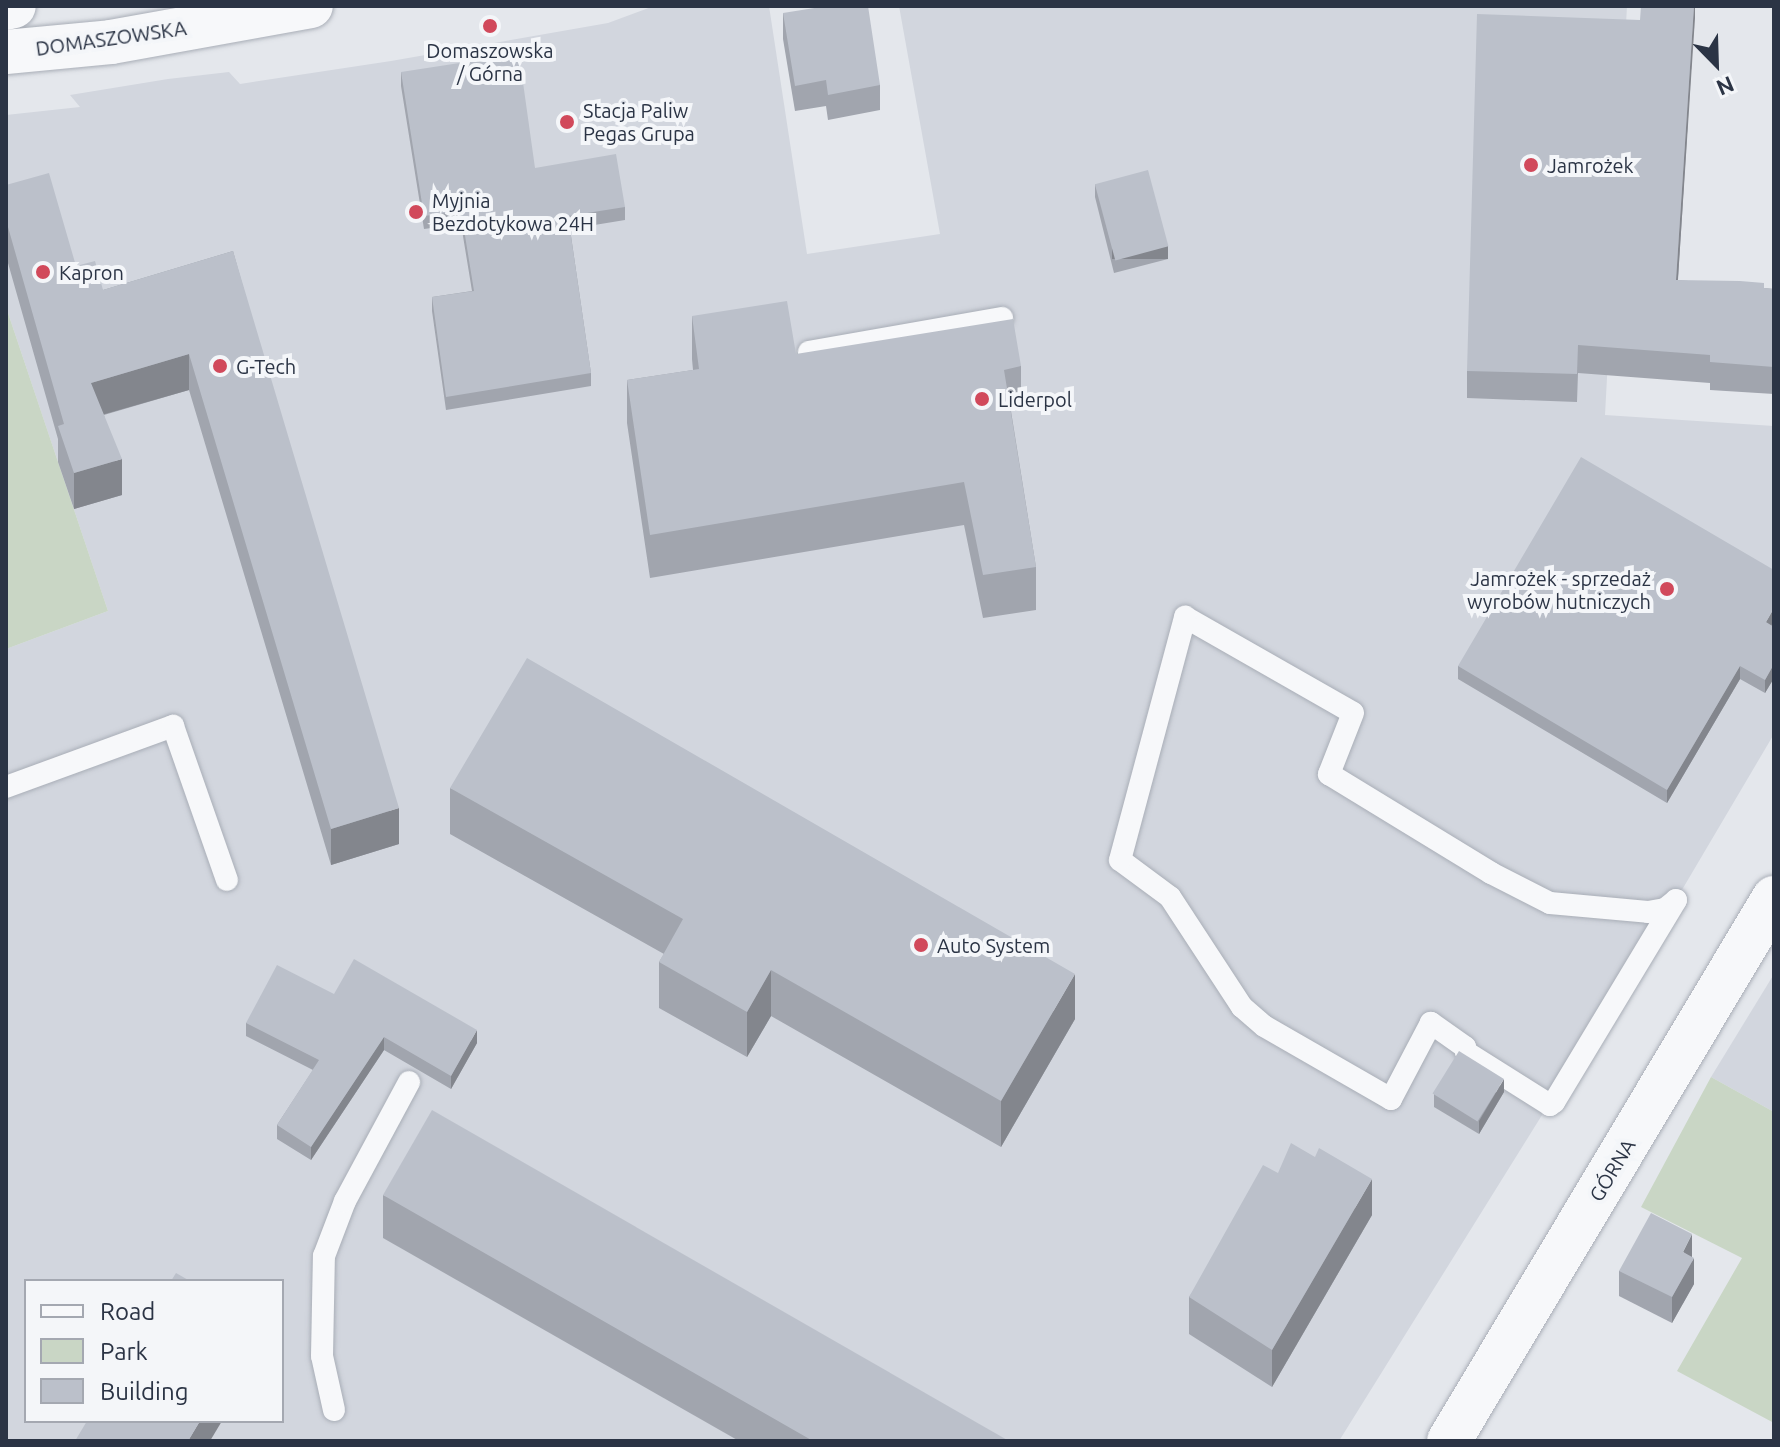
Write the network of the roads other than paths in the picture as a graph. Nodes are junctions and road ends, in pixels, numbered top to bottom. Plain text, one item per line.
1 (14, 6) edge
2 (311, 6) edge
3 (6, 8) edge
4 (6, 52) edge
5 (1002, 318) edge
6 (809, 352) edge
7 (6, 787) edge
8 (1120, 860) joint
9 (227, 880) dead end
10 (1774, 898) edge
11 (409, 1082) dead end
12 (334, 1410) dead end
13 (1449, 1441) edge

1 - 3 street
2 - 4 street, DOMASZOWSKA
5 - 6 lane
7 - 9 lane
8 - 8 lane
10 - 13 street, GÓRNA
11 - 12 lane

